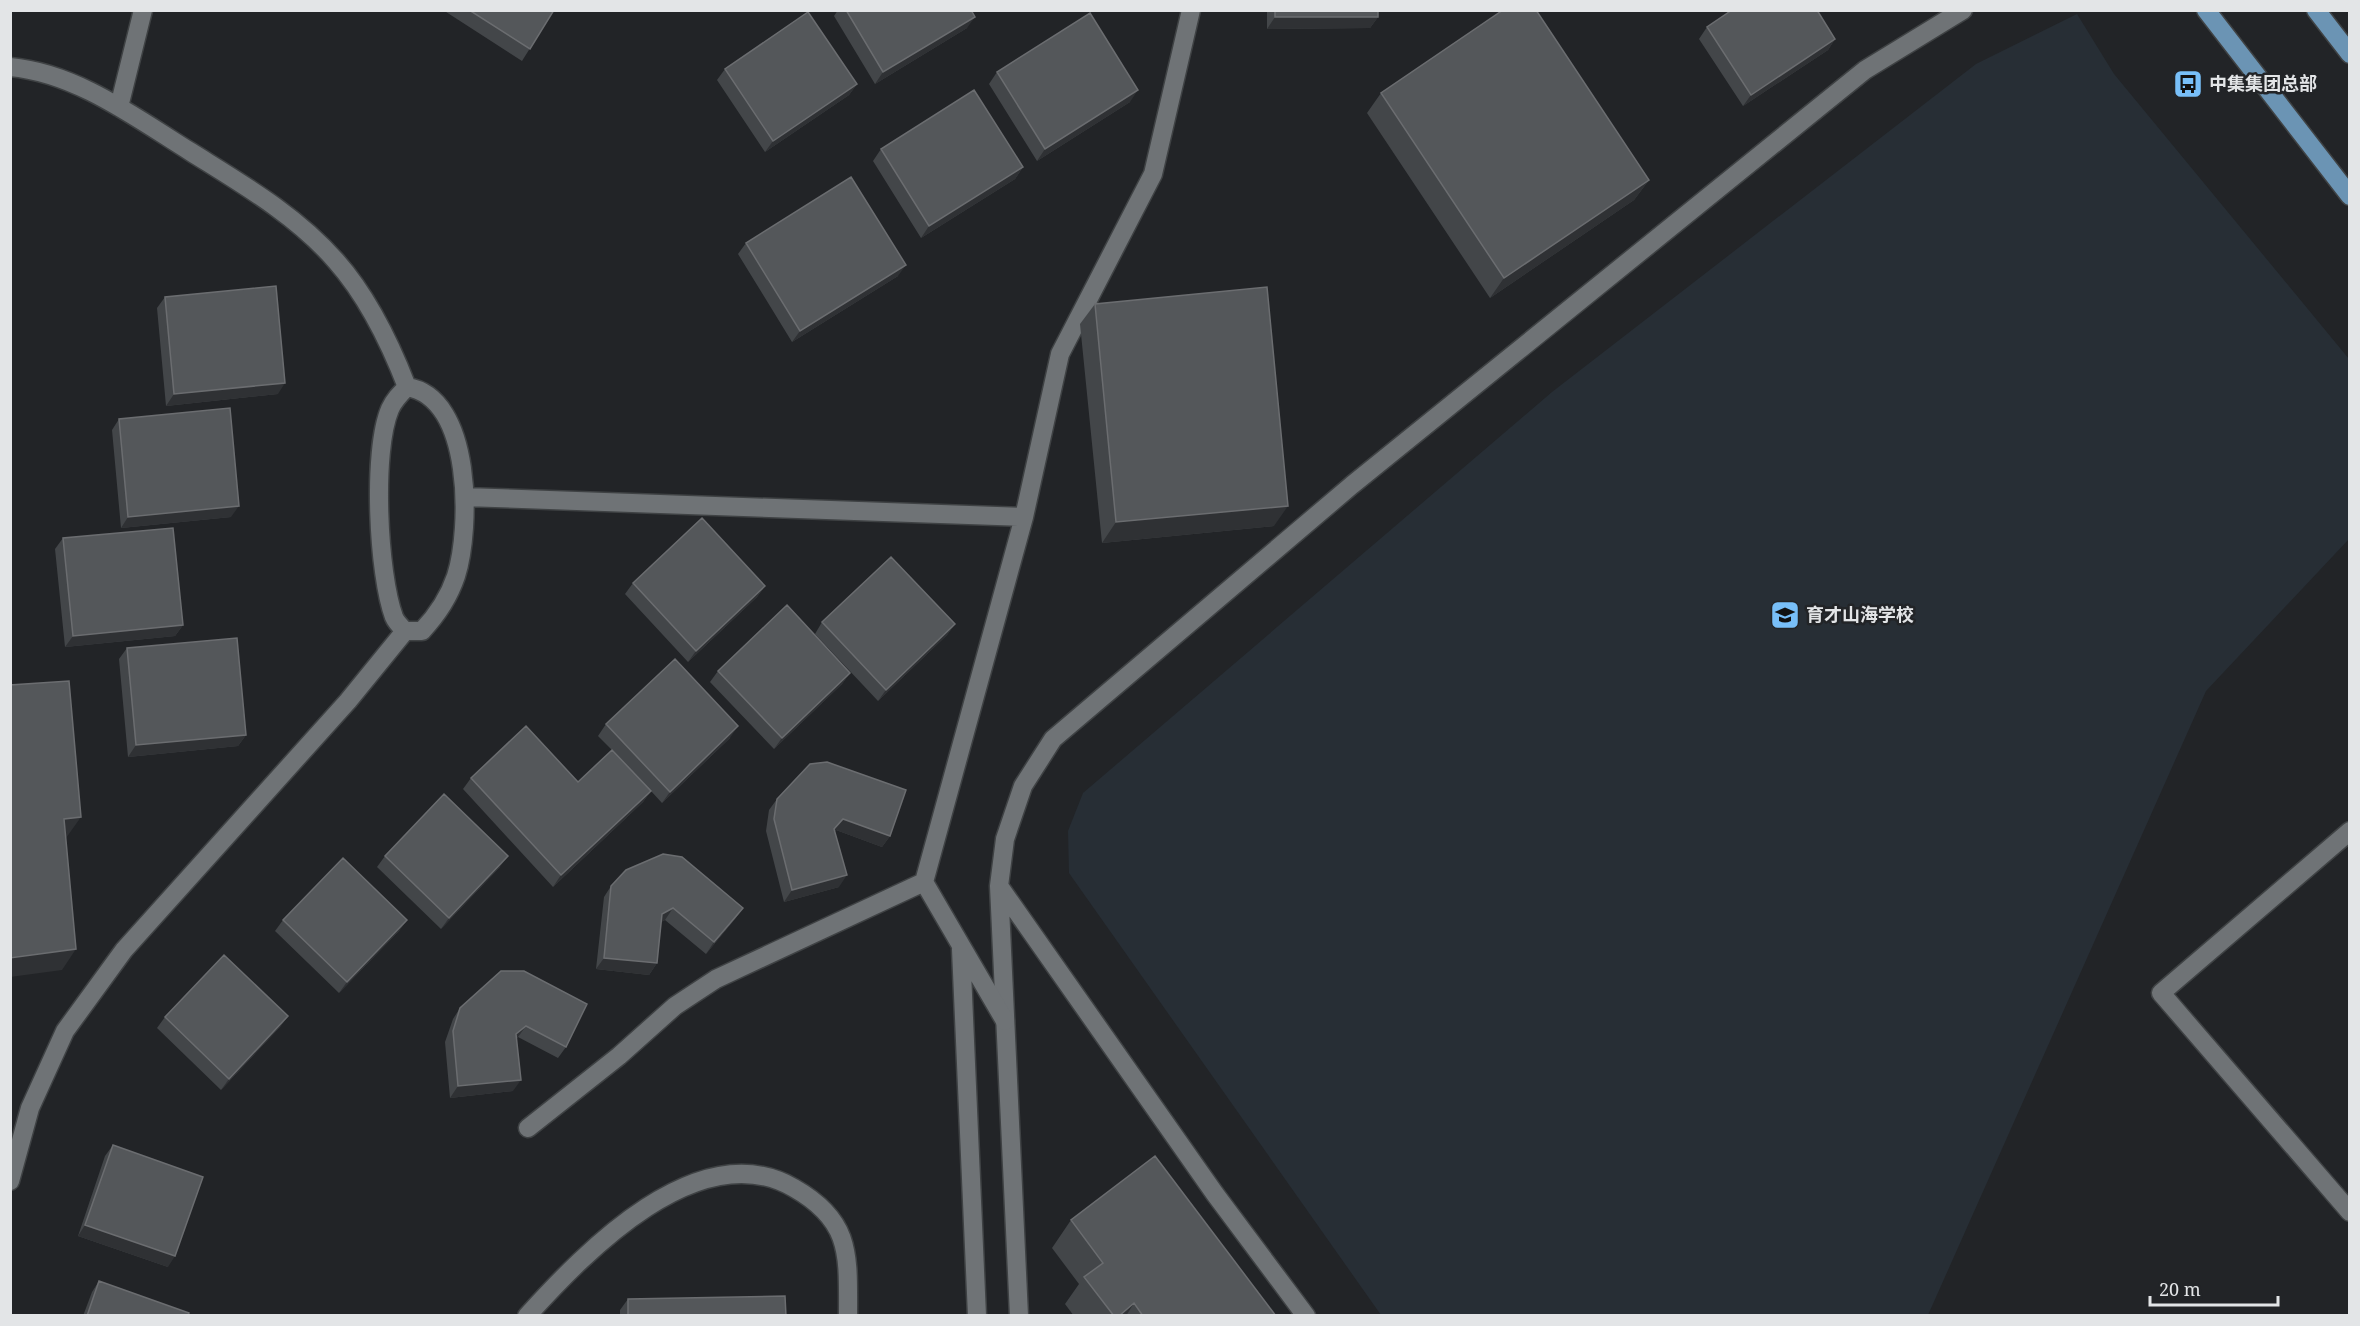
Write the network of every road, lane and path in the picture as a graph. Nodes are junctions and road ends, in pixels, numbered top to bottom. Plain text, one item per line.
1 (143, 10) edge
2 (1191, 10) edge
3 (1963, 10) edge
4 (2206, 10) edge
5 (2316, 10) edge
6 (2349, 54) edge
7 (10, 67) edge
8 (119, 107) junction
9 (2349, 196) edge
10 (407, 387) junction
11 (465, 498) junction
12 (1024, 517) junction
13 (405, 632) junction
14 (2349, 831) edge
15 (924, 882) junction
16 (999, 886) junction
17 (961, 945) junction
18 (1005, 1021) junction
19 (528, 1128) dead end
20 (10, 1181) edge
21 (2349, 1212) edge
22 (527, 1316) edge
23 (849, 1316) edge
24 (977, 1316) edge
25 (1019, 1316) edge
26 (1306, 1316) edge

1 - 8 street
2 - 12 street
3 - 16 street
4 - 9 main road
5 - 6 main road
7 - 8 street
8 - 10 street
10 - 11 street
10 - 13 street
11 - 12 street
11 - 13 street
12 - 15 street
13 - 20 street
14 - 21 street
15 - 17 street
15 - 19 street
16 - 18 street
16 - 26 street
17 - 18 street
17 - 24 street
18 - 25 street
22 - 23 street

